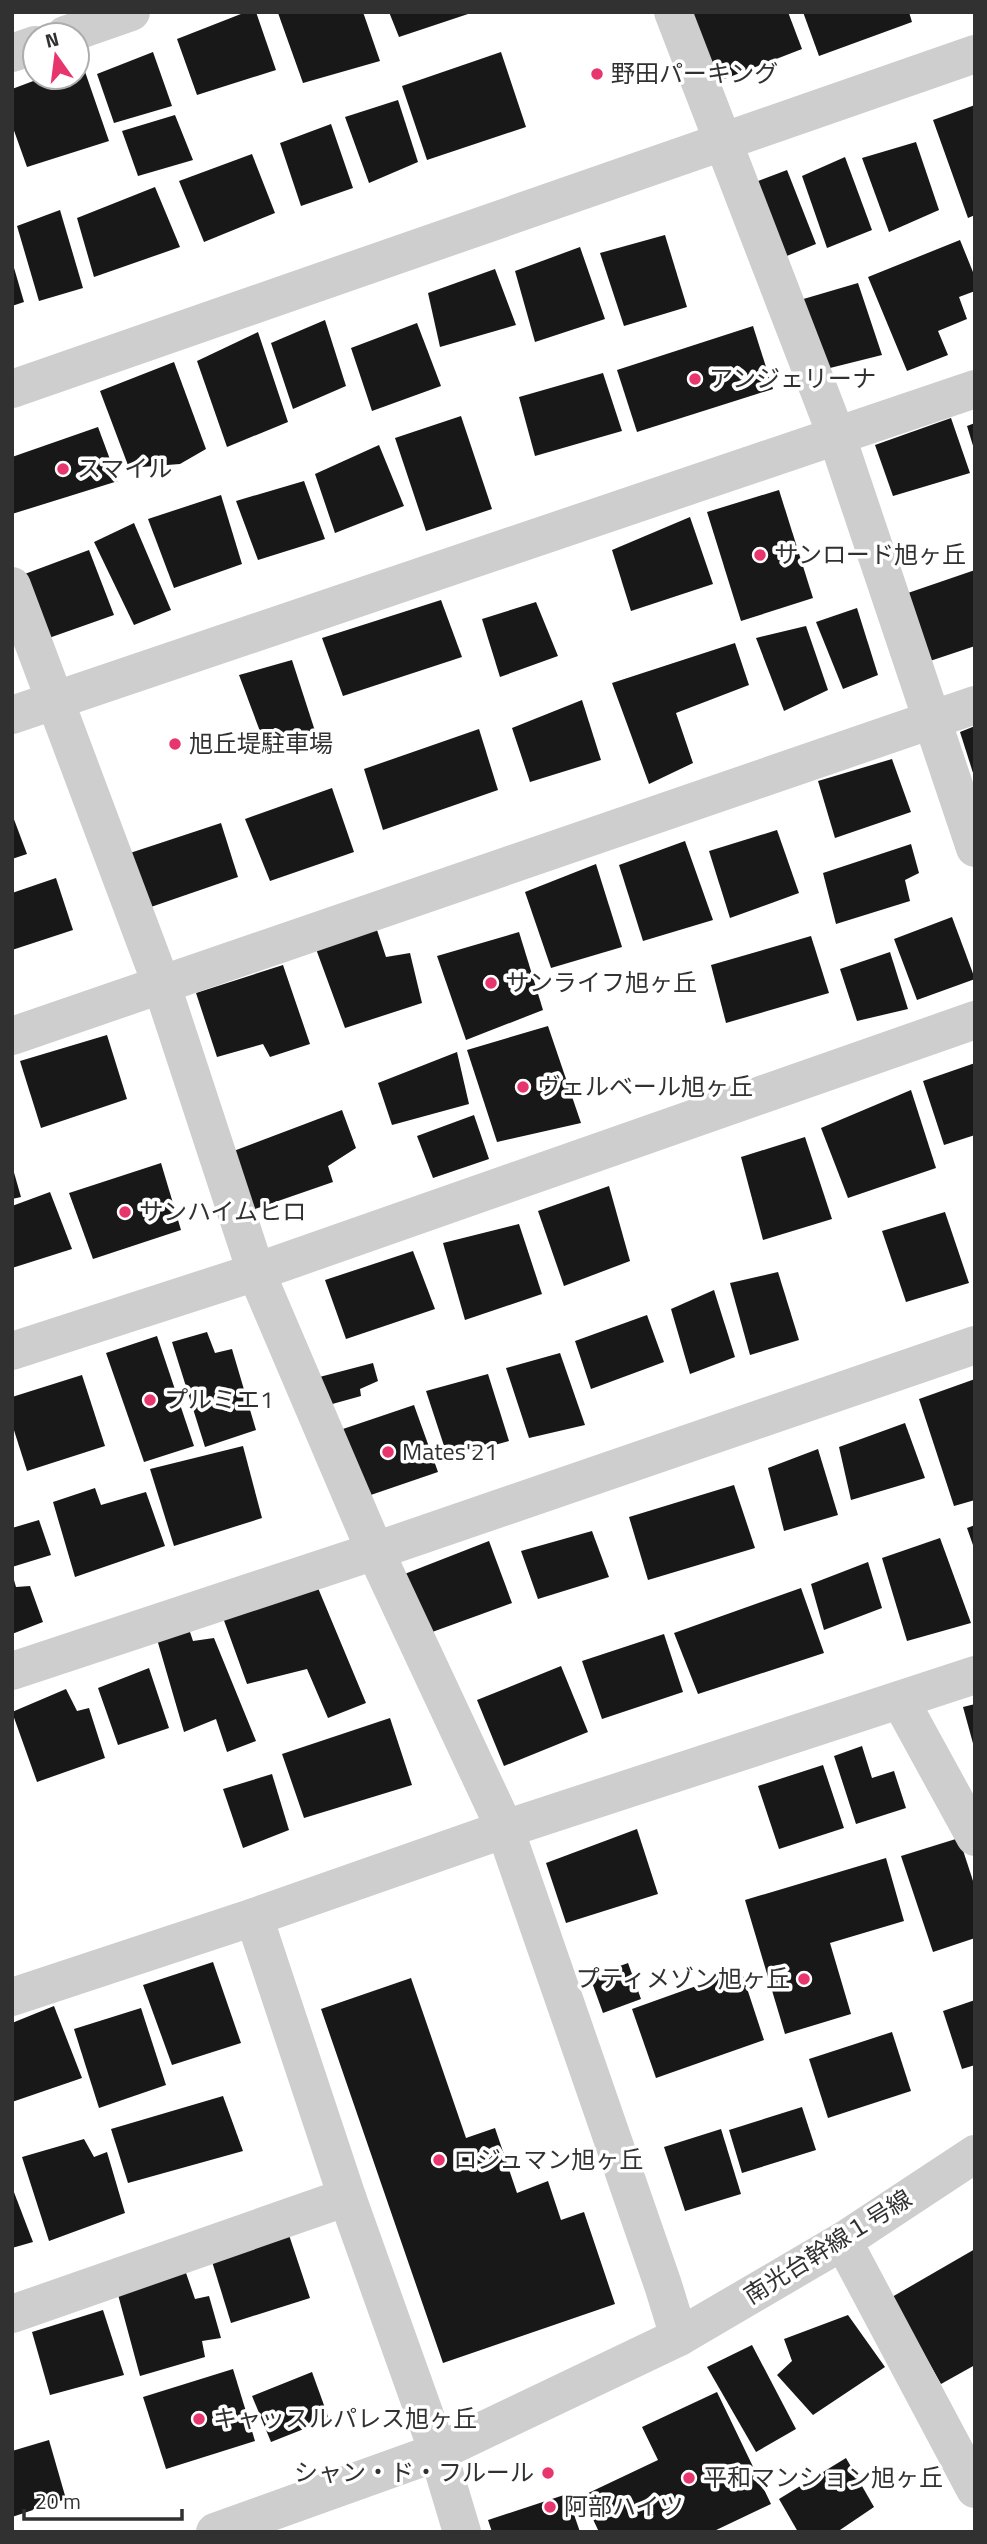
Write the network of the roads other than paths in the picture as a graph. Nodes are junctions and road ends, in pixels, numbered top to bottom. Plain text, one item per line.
1 (131, 12) edge
2 (673, 12) edge
3 (91, 26) edge
4 (975, 54) edge
5 (722, 141) junction
6 (12, 388) edge
7 (975, 389) edge
8 (837, 437) junction
9 (12, 586) edge
10 (54, 700) junction
11 (975, 705) edge
12 (12, 715) edge
13 (933, 719) junction
14 (975, 848) edge
15 (162, 986) junction
16 (975, 1020) edge
17 (12, 1036) edge
18 (256, 1272) junction
19 (975, 1345) edge
20 (12, 1351) edge
21 (375, 1551) junction
22 (12, 1671) edge
23 (975, 1675) edge
24 (900, 1700) junction
25 (505, 1829) junction
26 (975, 1836) edge
27 (254, 1917) junction
28 (12, 1997) edge
29 (975, 2154) edge
30 (347, 2197) junction
31 (843, 2241) junction
32 (12, 2314) edge
33 (679, 2337) junction
34 (438, 2452) junction
35 (975, 2489) edge
36 (215, 2532) edge
37 (462, 2532) edge

1 - 3 street
2 - 5 street
4 - 5 street
5 - 6 street
5 - 8 street
7 - 8 street
8 - 10 street
8 - 13 street
9 - 10 street
10 - 12 street
10 - 15 street
11 - 13 street
13 - 14 street
13 - 15 street
15 - 17 street
15 - 18 street
16 - 18 street
18 - 20 street
18 - 21 street
19 - 21 street
21 - 22 street
21 - 25 street
23 - 24 street
24 - 25 street
24 - 26 street
25 - 27 street
25 - 33 street
27 - 28 street
27 - 30 street
29 - 31 street, 南光台幹線１号線
30 - 32 street
30 - 34 street
31 - 33 street, 南光台幹線１号線
31 - 35 street
33 - 34 street, 南光台幹線１号線
34 - 36 street, 南光台幹線１号線
34 - 37 street

